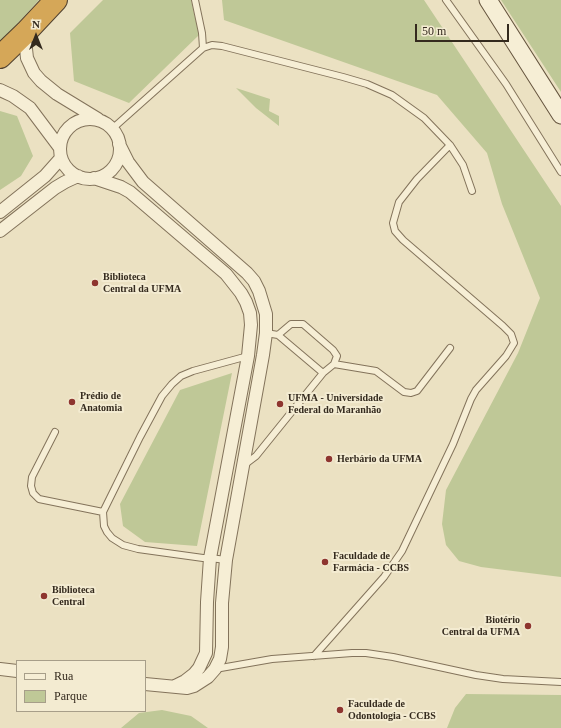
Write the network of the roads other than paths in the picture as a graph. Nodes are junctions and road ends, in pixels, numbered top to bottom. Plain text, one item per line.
1 (56, 0) edge
2 (194, 0) edge
3 (446, 0) edge
4 (488, 0) edge
5 (26, 32) junction
6 (203, 48) junction
7 (0, 57) edge
8 (0, 90) edge
9 (561, 116) edge
10 (99, 120) junction
11 (112, 129) junction
12 (119, 144) junction
13 (450, 146) junction
14 (60, 153) junction
15 (561, 172) edge
16 (78, 176) junction
17 (94, 178) junction
18 (472, 191) dead end
19 (0, 212) edge
20 (0, 231) edge
21 (272, 334) junction
22 (450, 348) dead end
23 (248, 356) junction
24 (334, 364) junction
25 (323, 373) junction
26 (55, 432) dead end
27 (242, 466) junction
28 (103, 512) junction
29 (210, 558) junction
30 (226, 560) junction
31 (314, 656) junction
32 (0, 669) edge
33 (215, 669) junction
34 (16, 671) edge
35 (561, 682) edge
36 (146, 684) edge
37 (174, 686) junction

1 - 5 highway
2 - 6 lane
3 - 15 lane
4 - 9 main road
5 - 7 highway
5 - 10 street
6 - 11 lane
6 - 13 lane
8 - 14 street
10 - 11 street
10 - 14 street
11 - 12 street
12 - 17 street
12 - 21 street
13 - 18 lane
13 - 31 lane
14 - 16 street
14 - 19 street
16 - 17 street
16 - 20 street
17 - 23 street
21 - 24 lane
21 - 25 lane
21 - 27 street
22 - 24 lane
23 - 28 lane
23 - 29 street
24 - 25 lane
25 - 27 lane
26 - 28 lane
27 - 30 street
28 - 29 lane
29 - 30 lane
29 - 37 street
30 - 33 street
31 - 33 lane
31 - 35 lane
32 - 34 street
33 - 37 street
36 - 37 street

